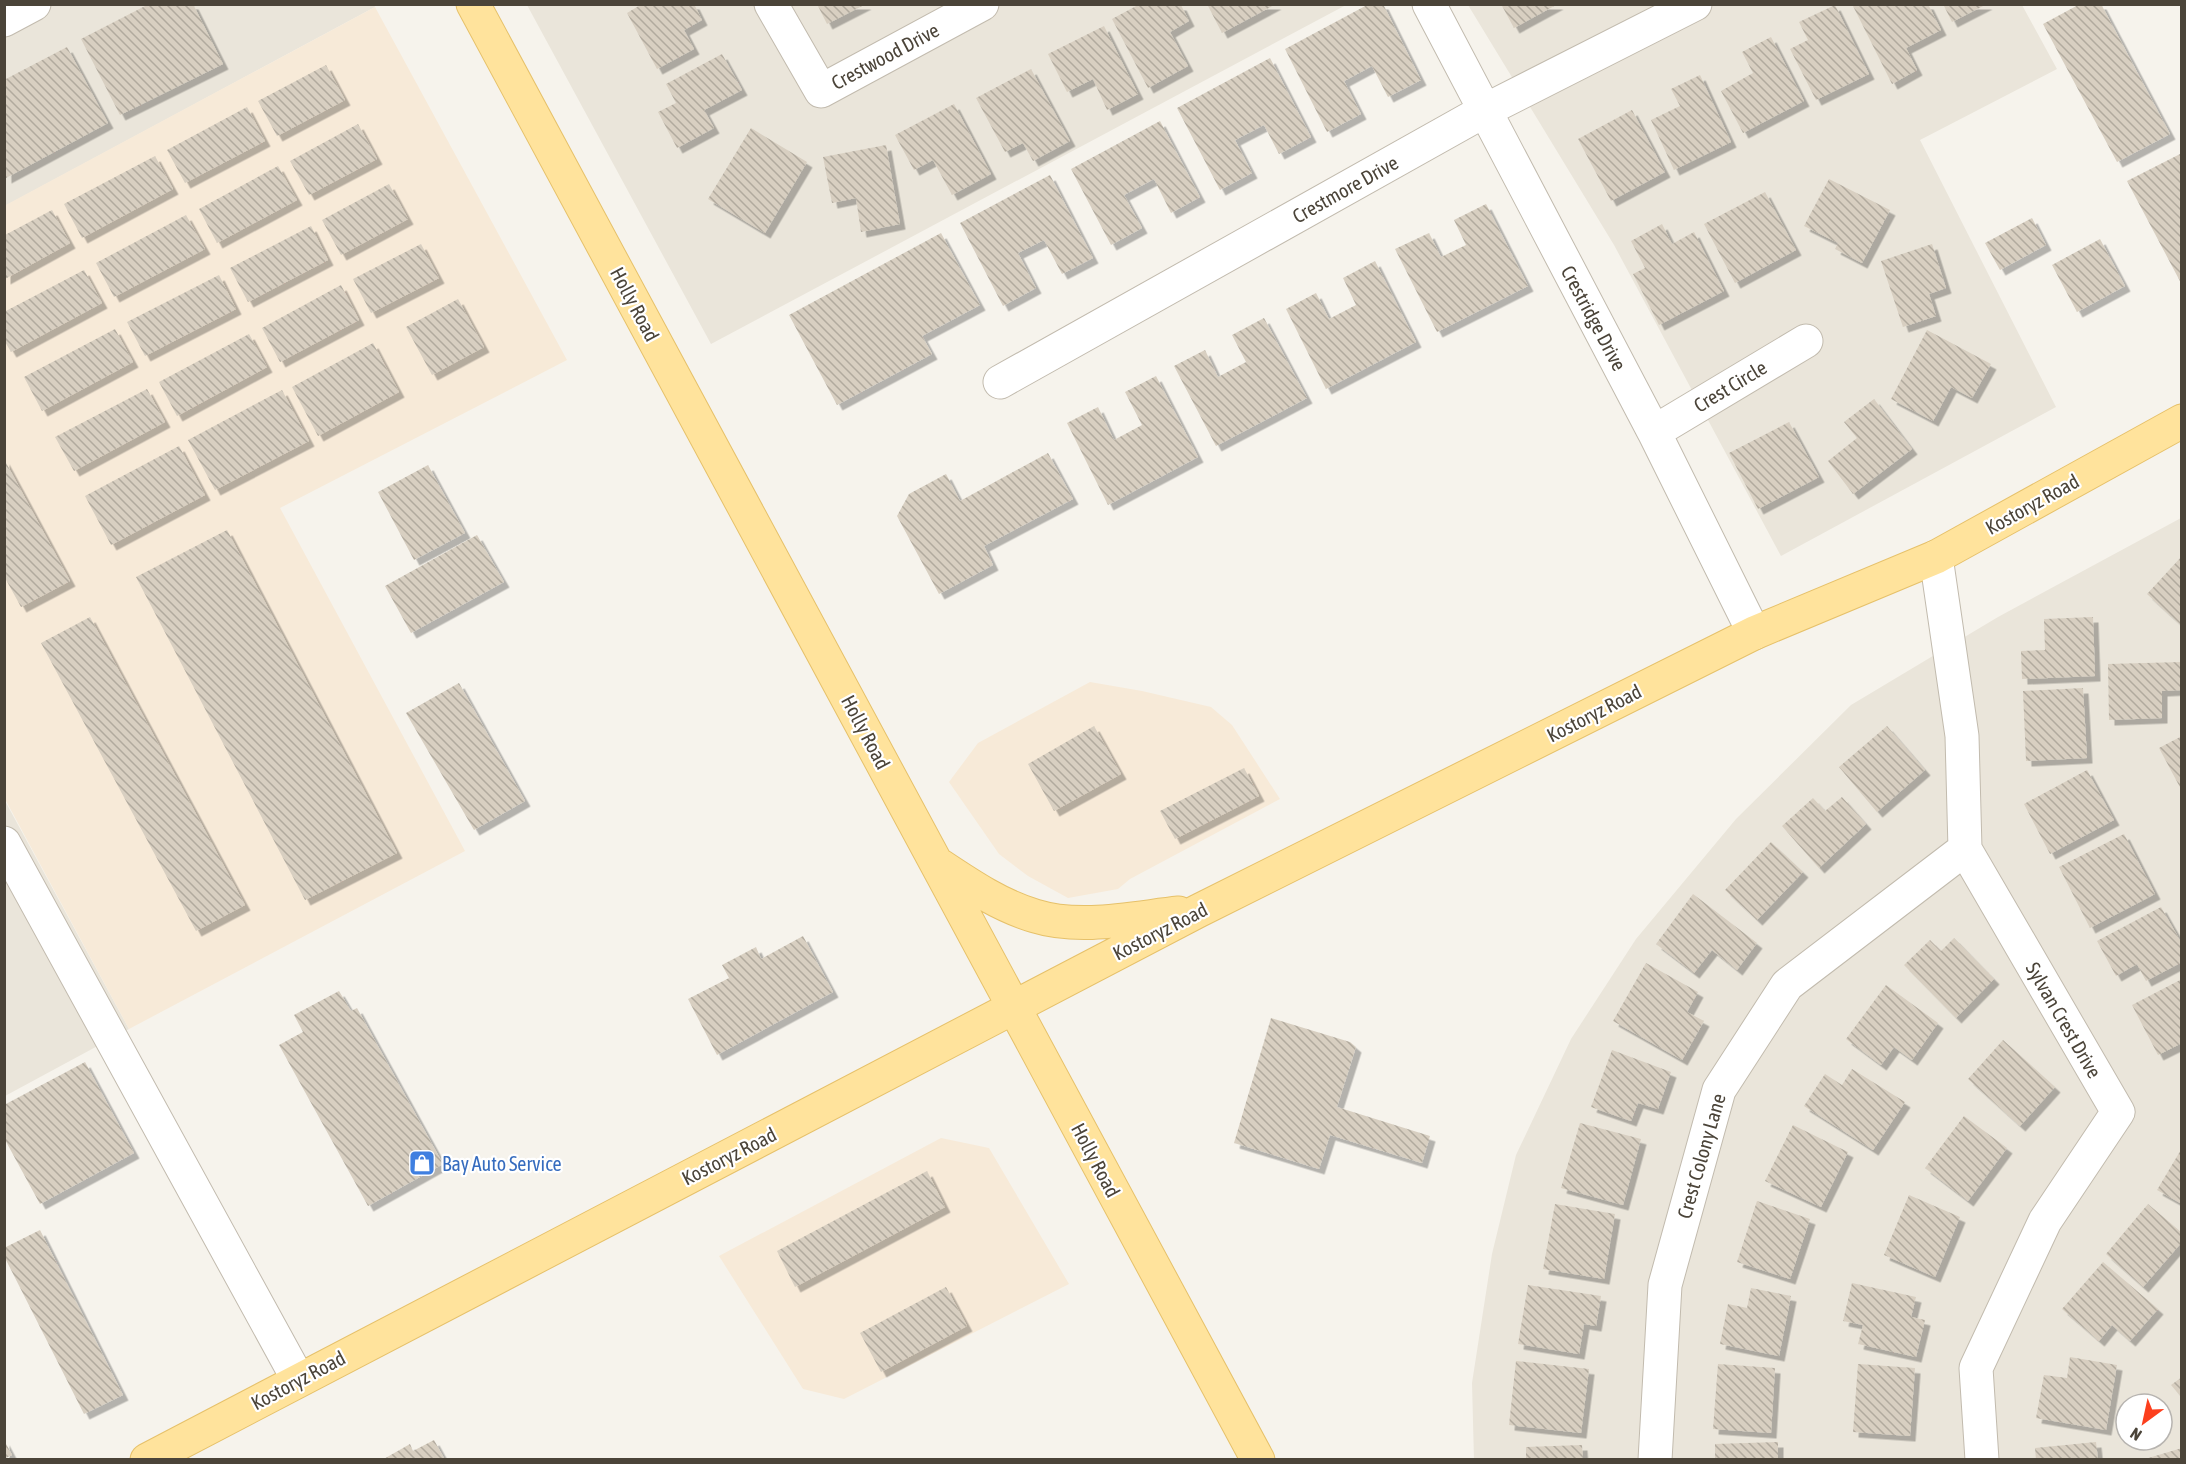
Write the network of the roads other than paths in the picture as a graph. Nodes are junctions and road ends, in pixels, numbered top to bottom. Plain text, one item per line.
1 (34, 4) edge
2 (473, 4) edge
3 (771, 4) edge
4 (982, 4) edge
5 (1429, 4) edge
6 (1695, 4) edge
7 (4, 20) edge
8 (1485, 111) junction
9 (1806, 341) dead end
10 (1000, 382) dead end
11 (2181, 421) edge
12 (1654, 432) junction
13 (1936, 557) junction
14 (1754, 633) junction
15 (4, 843) edge
16 (1965, 849) junction
17 (937, 864) junction
18 (1198, 911) junction
19 (1015, 1008) junction
20 (298, 1379) junction
21 (147, 1460) edge
22 (1258, 1460) edge
23 (1655, 1460) edge
24 (1982, 1460) edge

1 - 7 street
2 - 17 main road, Holly Road
3 - 4 street, Crestwood Drive
5 - 8 street, Crestridge Drive
6 - 8 street, Crestmore Drive
8 - 10 street, Crestmore Drive
8 - 12 street, Crestridge Drive
9 - 12 street, Crest Circle
11 - 13 main road, Kostoryz Road
12 - 14 street, Crestridge Drive
13 - 14 main road, Kostoryz Road
13 - 16 street, Sylvan Crest Drive
14 - 18 main road, Kostoryz Road
15 - 20 street
16 - 23 street, Crest Colony Lane
16 - 24 street, Sylvan Crest Drive
17 - 18 main road
17 - 19 main road, Holly Road
18 - 19 main road, Kostoryz Road
19 - 20 main road, Kostoryz Road
19 - 22 main road, Holly Road
20 - 21 main road, Kostoryz Road

